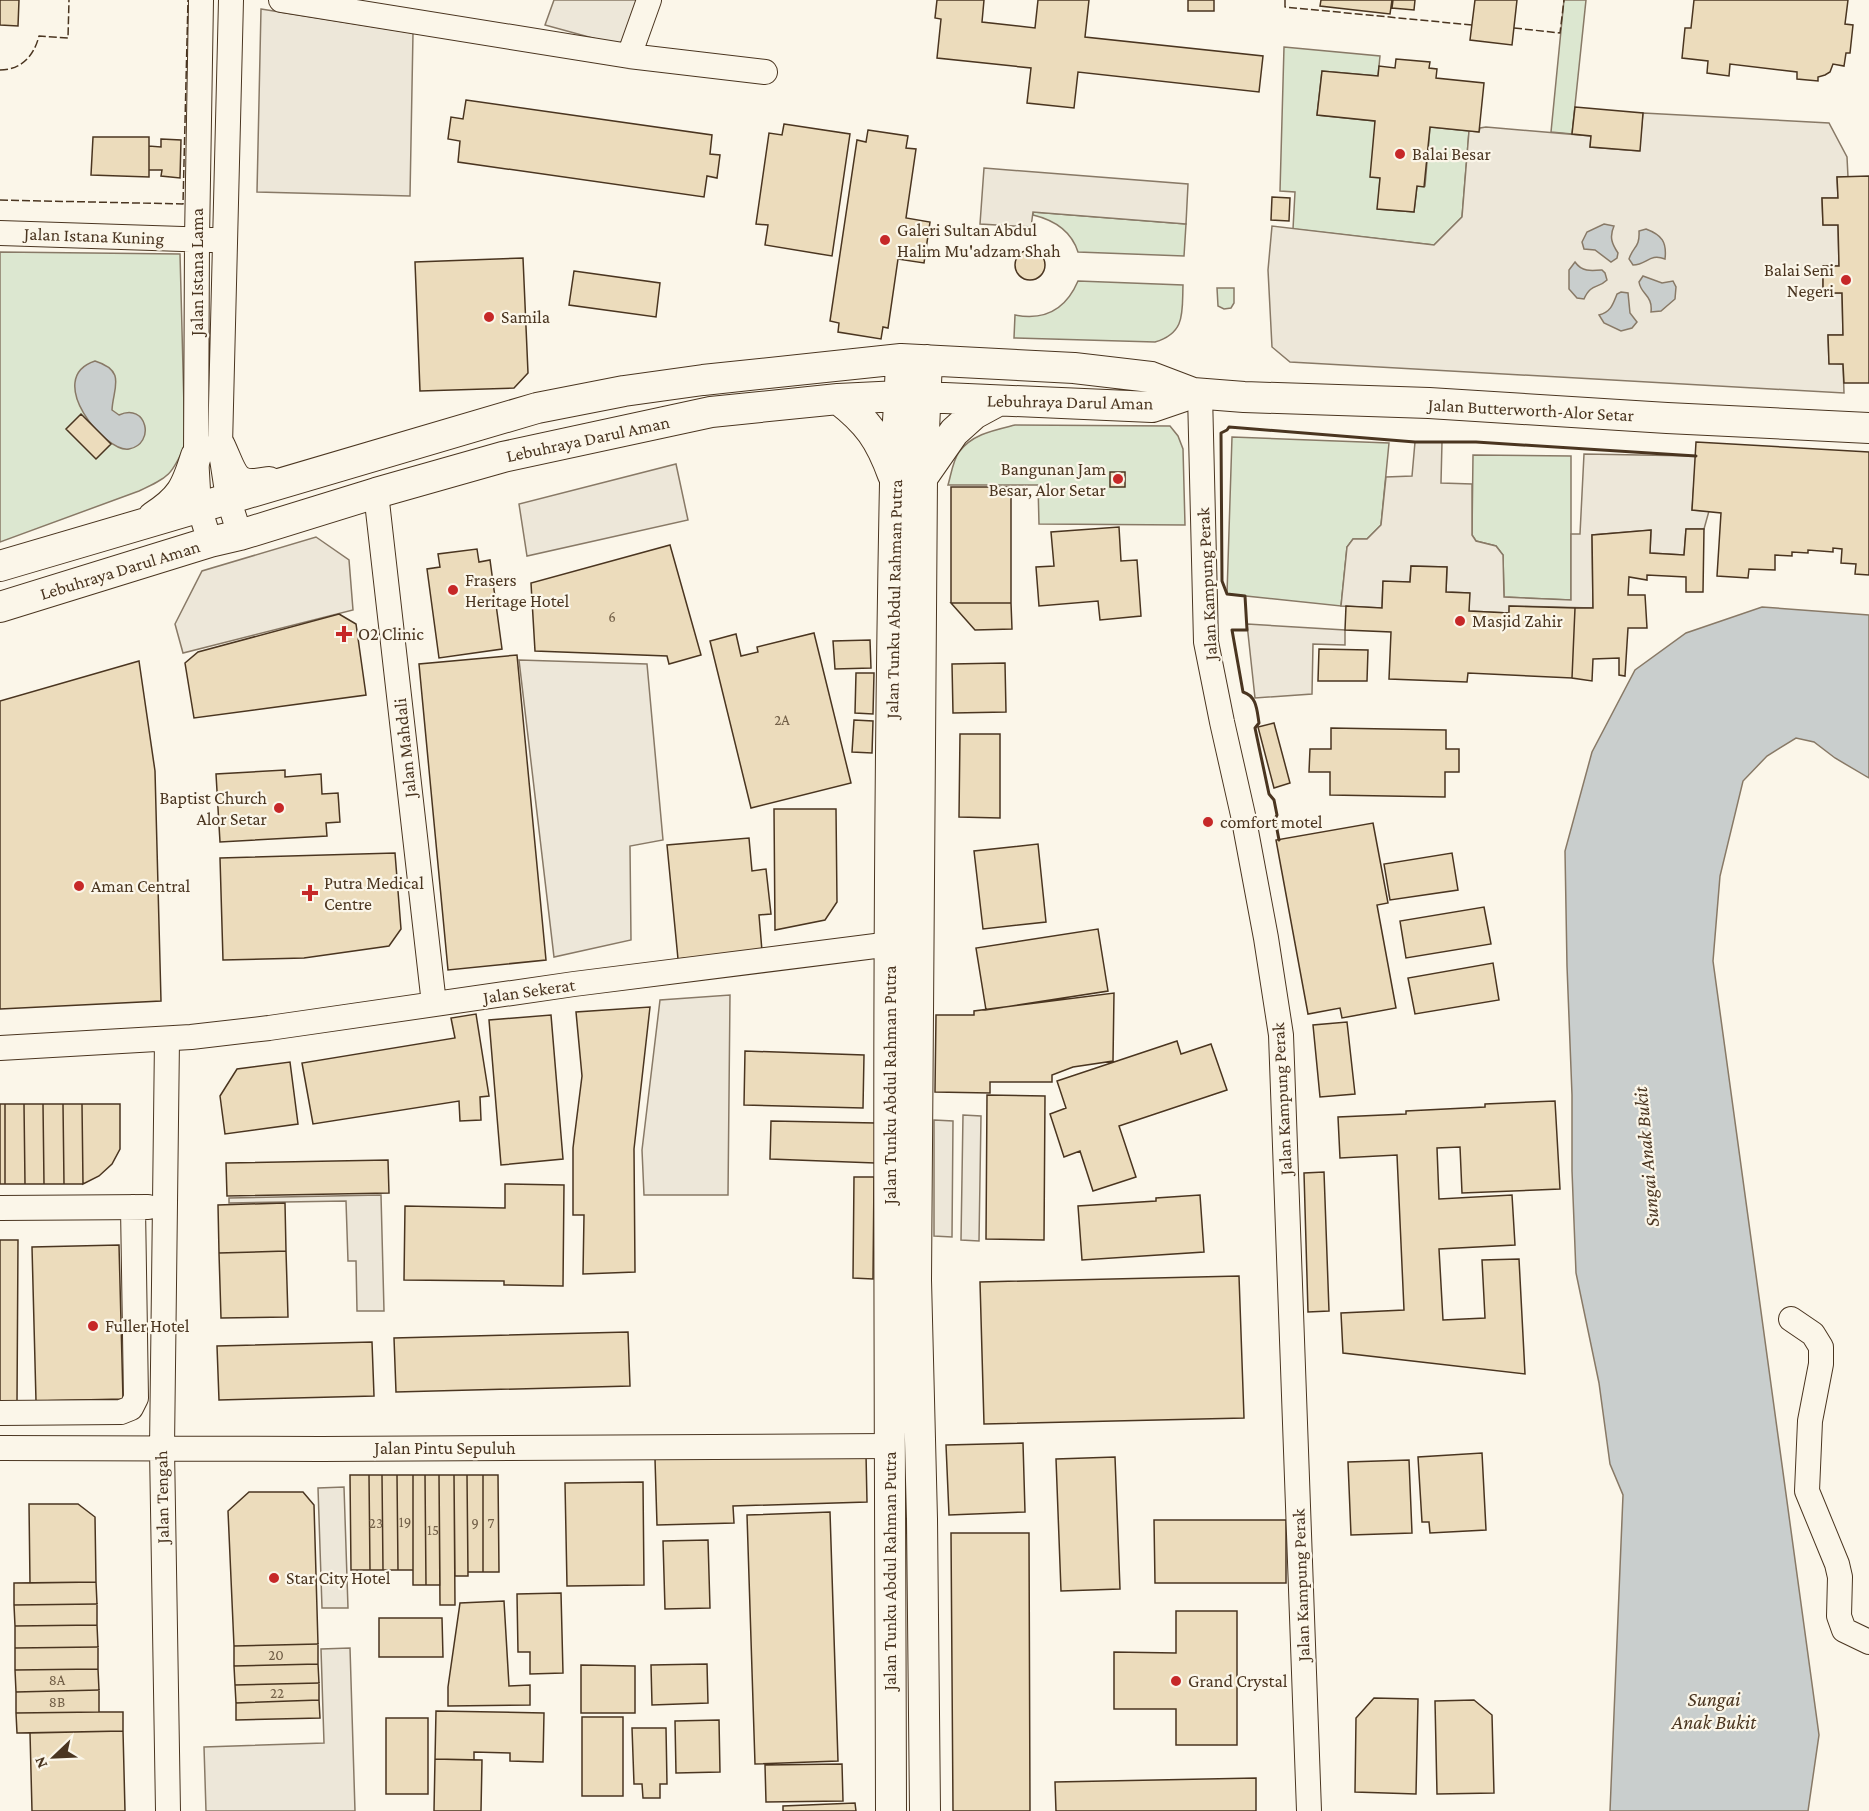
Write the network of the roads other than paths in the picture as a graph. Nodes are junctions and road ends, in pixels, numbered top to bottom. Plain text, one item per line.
1 (201, 0) edge
2 (231, 0) edge
3 (281, 0) edge
4 (649, 0) edge
5 (629, 56) junction
6 (765, 72) dead end
7 (0, 233) edge
8 (197, 239) junction
9 (225, 240) junction
10 (914, 360) junction
11 (1197, 393) junction
12 (913, 397) junction
13 (838, 399) junction
14 (998, 401) junction
15 (1869, 428) edge
16 (208, 451) junction
17 (313, 474) junction
18 (908, 478) junction
19 (376, 493) junction
20 (228, 498) junction
21 (199, 507) junction
22 (143, 524) junction
23 (240, 535) junction
24 (210, 542) junction
25 (0, 567) edge
26 (0, 606) edge
27 (891, 944) junction
28 (434, 1004) junction
29 (167, 1039) junction
30 (0, 1048) edge
31 (165, 1206) junction
32 (133, 1207) junction
33 (0, 1208) edge
34 (1791, 1319) dead end
35 (0, 1413) edge
36 (889, 1446) junction
37 (0, 1448) edge
38 (162, 1448) junction
39 (1869, 1641) edge
40 (168, 1811) edge
41 (891, 1811) edge
42 (925, 1811) edge
43 (1309, 1811) edge

1 - 8 street, Jalan Istana Lama
2 - 9 street, Jalan Istana Lama
3 - 5 street
4 - 5 street
5 - 6 street
7 - 8 street, Jalan Istana Kuning
8 - 9 street, Jalan Istana Kuning
8 - 16 street, Jalan Istana Lama
9 - 16 street, Jalan Istana Lama
10 - 11 main road, Lebuhraya Darul Aman
10 - 12 main road, Jalan Tunku Abdul Rahman Putra
10 - 17 main road, Lebuhraya Darul Aman
11 - 14 main road, Lebuhraya Darul Aman
11 - 15 main road, Jalan Butterworth-Alor Setar
11 - 43 street, Jalan Kampung Perak
12 - 13 main road, Lebuhraya Darul Aman
12 - 14 main road, Lebuhraya Darul Aman
12 - 18 main road, Jalan Tunku Abdul Rahman Putra
13 - 18 main road
13 - 19 main road, Lebuhraya Darul Aman
14 - 18 main road
16 - 17 main road
16 - 20 street, Jalan Istana Lama
16 - 21 street, Jalan Istana Lama
16 - 22 main road
17 - 20 main road, Lebuhraya Darul Aman
18 - 27 main road, Jalan Tunku Abdul Rahman Putra
18 - 42 main road, Jalan Tunku Abdul Rahman Putra
19 - 23 main road, Lebuhraya Darul Aman
19 - 28 street, Jalan Mahdali
20 - 21 main road, Lebuhraya Darul Aman
20 - 23 street, Jalan Istana Lama
21 - 22 main road, Lebuhraya Darul Aman
21 - 24 street, Jalan Istana Lama
22 - 25 main road, Lebuhraya Darul Aman
23 - 24 main road, Lebuhraya Darul Aman
24 - 26 main road, Lebuhraya Darul Aman
27 - 28 street, Jalan Sekerat
27 - 36 main road, Jalan Tunku Abdul Rahman Putra
28 - 29 street, Jalan Sekerat
29 - 30 street, Jalan Sekerat
29 - 31 street, Jalan Tengah
31 - 32 street
31 - 38 street, Jalan Tengah
32 - 33 street
32 - 35 street
34 - 39 street
36 - 38 street, Jalan Pintu Sepuluh
36 - 41 main road, Jalan Tunku Abdul Rahman Putra
37 - 38 street, Jalan Pintu Sepuluh
38 - 40 street, Jalan Tengah

